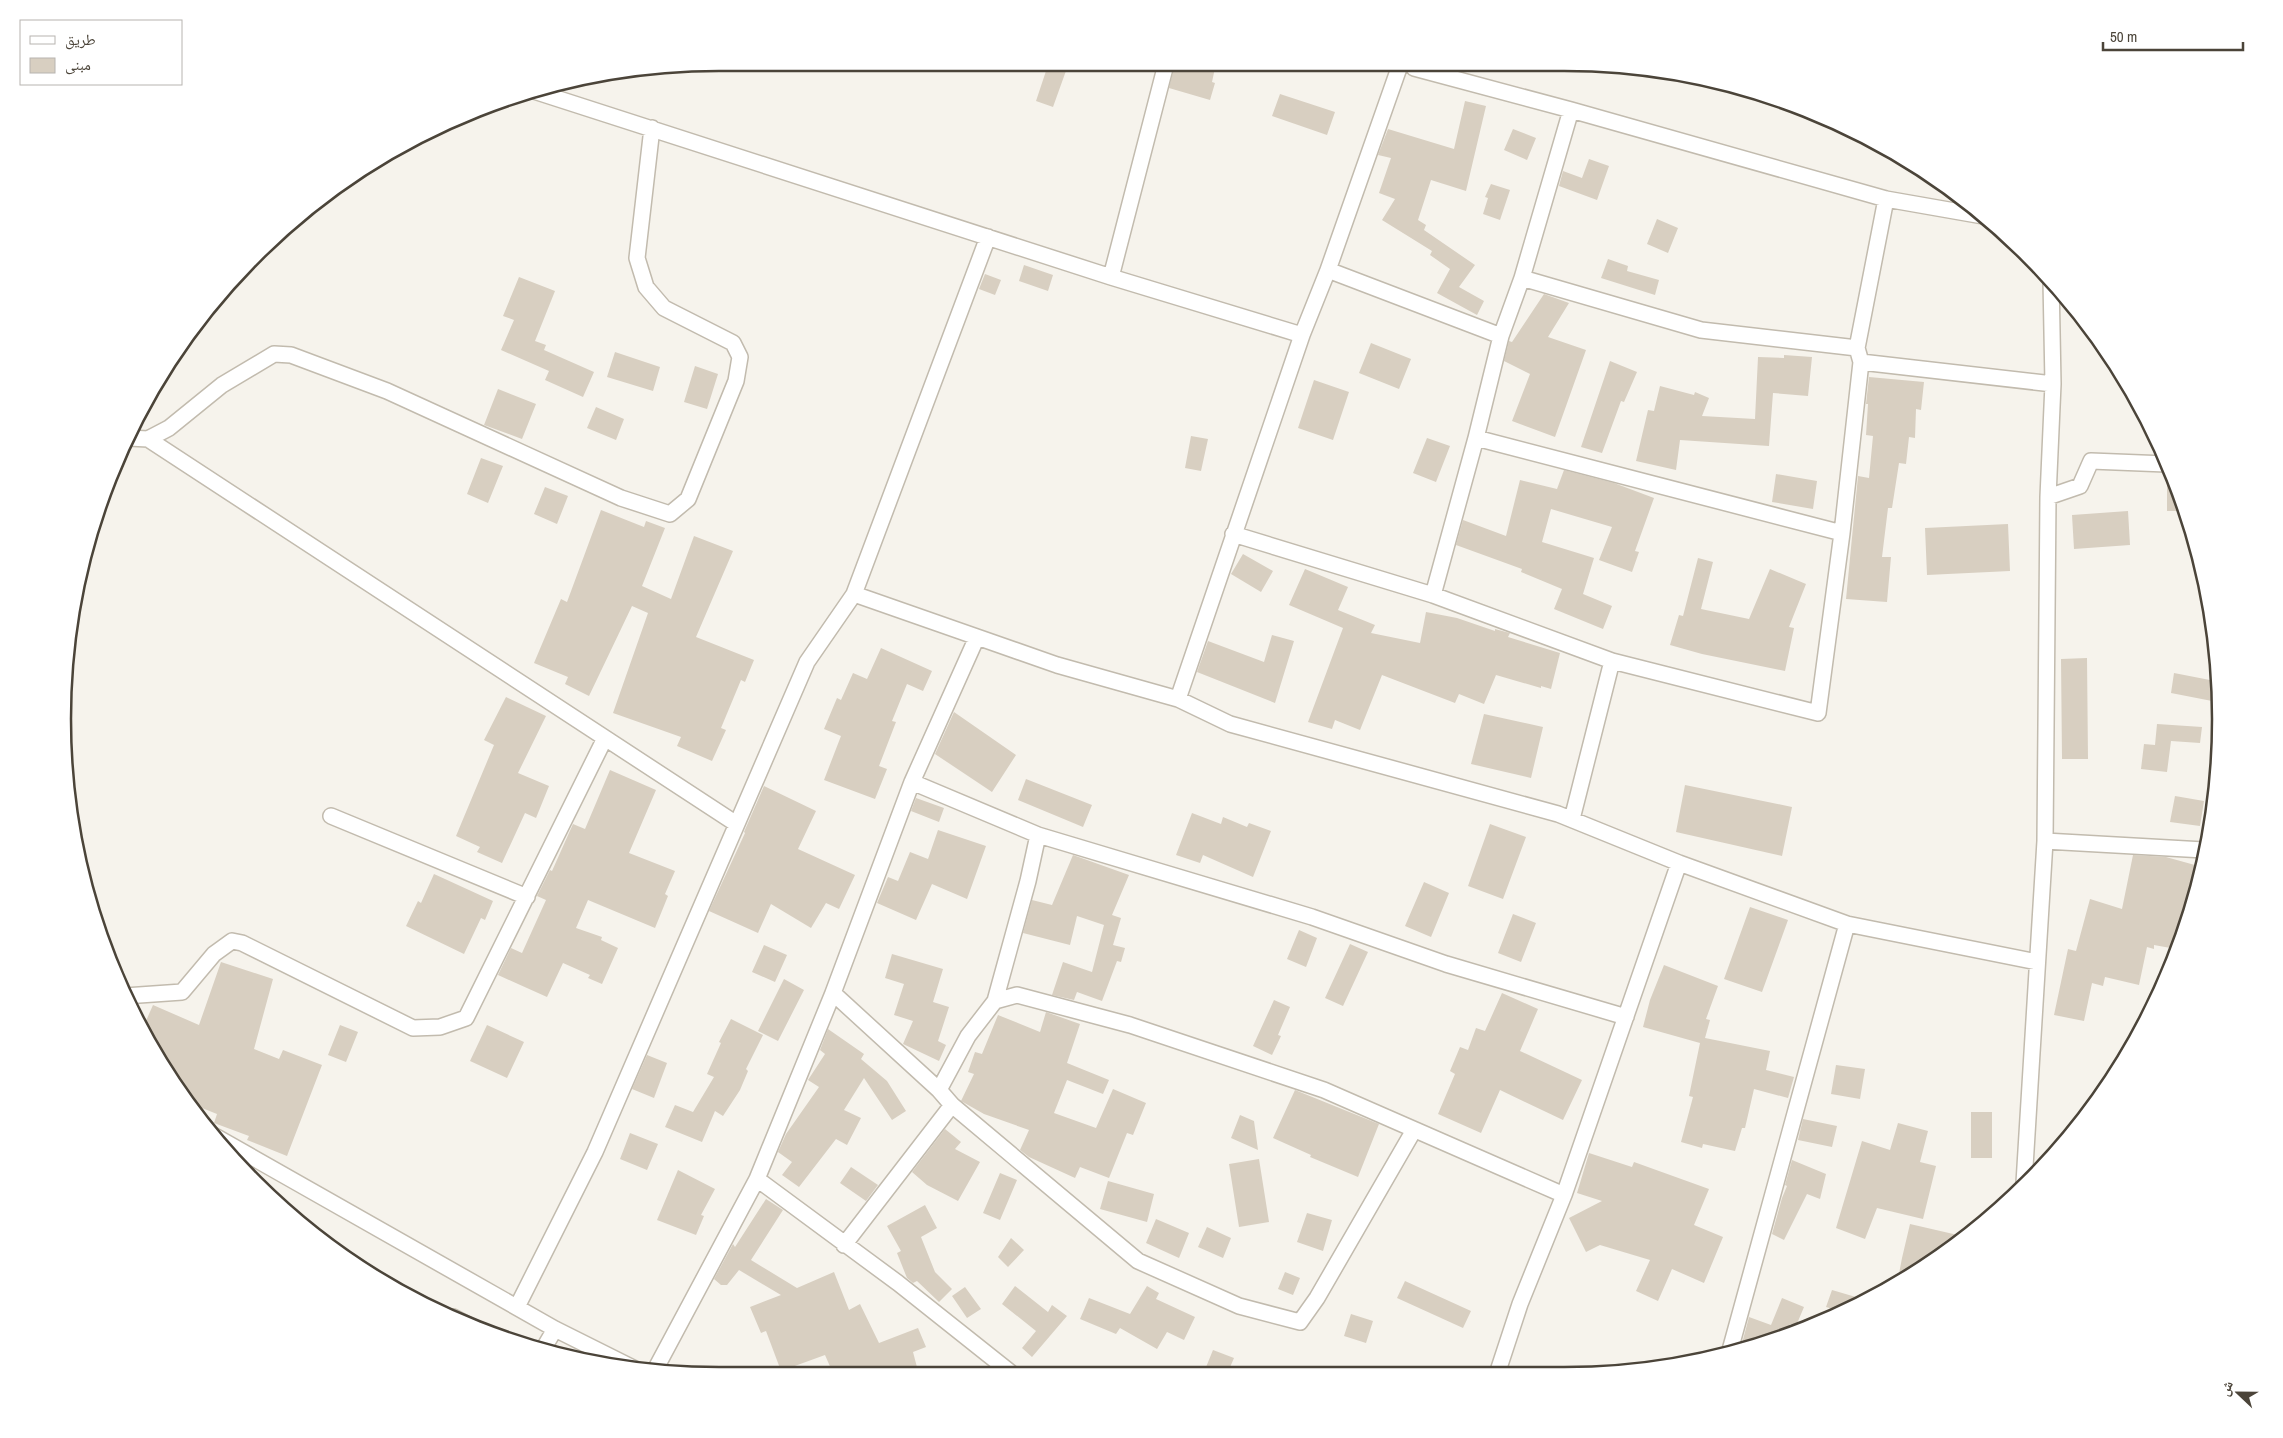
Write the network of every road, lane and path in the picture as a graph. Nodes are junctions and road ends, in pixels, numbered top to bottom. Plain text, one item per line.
1 (1164, 71) edge
2 (1398, 71) edge
3 (1425, 71) edge
4 (546, 95) edge
5 (1570, 110) junction
6 (652, 128) junction
7 (1886, 199) junction
8 (1968, 213) edge
9 (988, 237) junction
10 (1328, 270) junction
11 (1112, 277) junction
12 (1522, 278) junction
13 (2051, 292) edge
14 (1302, 335) junction
15 (1501, 336) junction
16 (1859, 355) junction
17 (2053, 384) junction
18 (136, 438) edge
19 (1476, 438) junction
20 (148, 439) junction
21 (2159, 464) edge
22 (2048, 497) junction
23 (1842, 533) junction
24 (1233, 534) junction
25 (854, 594) junction
26 (1433, 595) junction
27 (977, 637) junction
28 (1612, 662) junction
29 (1178, 699) junction
30 (605, 738) junction
31 (912, 782) junction
32 (331, 816) dead end
33 (1572, 819) junction
34 (736, 824) junction
35 (1038, 836) junction
36 (2045, 841) junction
37 (2198, 850) edge
38 (1679, 863) junction
39 (527, 897) junction
40 (1847, 924) junction
41 (2037, 962) junction
42 (833, 993) junction
43 (134, 995) edge
44 (995, 1001) junction
45 (1626, 1017) junction
46 (939, 1090) junction
47 (952, 1105) junction
48 (1414, 1130) junction
49 (232, 1146) edge
50 (2025, 1174) edge
51 (757, 1179) junction
52 (1564, 1195) junction
53 (844, 1245) junction
54 (516, 1307) junction
55 (555, 1329) junction
56 (546, 1344) edge
57 (1731, 1345) edge
58 (611, 1357) edge
59 (659, 1363) edge
60 (1004, 1367) edge
61 (1499, 1367) edge

1 - 11 street
2 - 10 street
3 - 5 street
4 - 6 street
5 - 7 street
5 - 12 street
6 - 9 street
6 - 20 street
7 - 8 street
7 - 16 street
9 - 11 street
9 - 25 street
10 - 14 street
10 - 15 street
11 - 14 street
12 - 15 street
12 - 16 street
13 - 17 street
14 - 24 street
15 - 19 street
16 - 17 street
16 - 23 street
17 - 22 street
18 - 20 street
19 - 23 street
19 - 26 street
20 - 30 street
21 - 22 street
22 - 36 street
23 - 28 street
24 - 26 street
24 - 29 street
25 - 27 street
25 - 34 street
26 - 28 street
27 - 29 street
27 - 31 street
28 - 33 street
29 - 33 street
30 - 34 street
30 - 39 street
31 - 35 street
31 - 42 street
32 - 39 street
33 - 38 street
34 - 54 street
35 - 44 street
35 - 45 street
36 - 37 street
36 - 41 street
38 - 40 street
38 - 45 street
39 - 43 street
40 - 41 street
40 - 57 street
41 - 50 street
42 - 46 street
42 - 51 street
44 - 46 street
44 - 48 street
45 - 52 street
46 - 47 street
47 - 48 street
47 - 53 street
48 - 52 street
49 - 54 street
51 - 53 street
51 - 59 street
52 - 61 street
53 - 60 street
54 - 55 street
55 - 56 street
55 - 58 street

